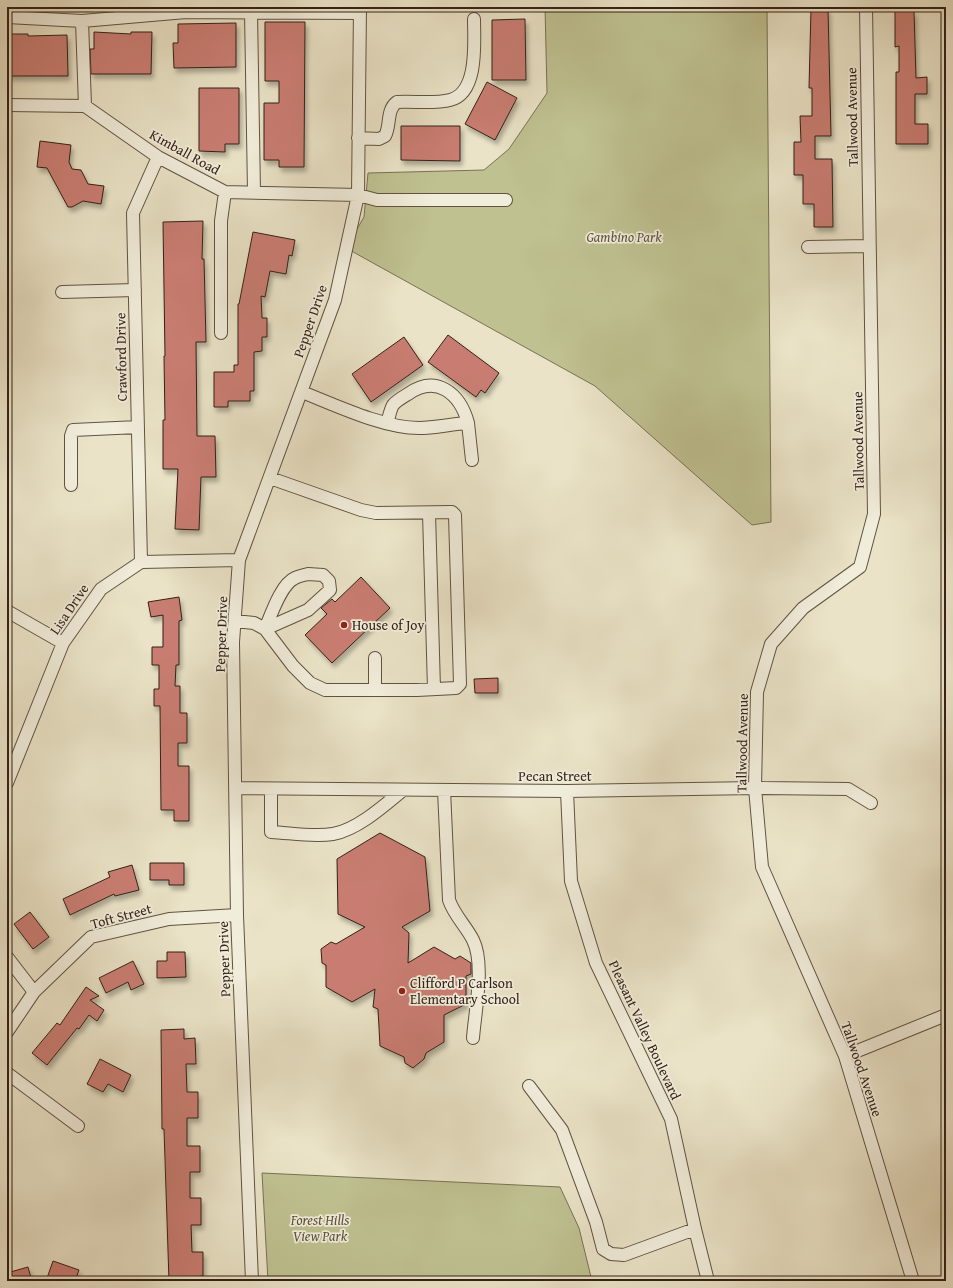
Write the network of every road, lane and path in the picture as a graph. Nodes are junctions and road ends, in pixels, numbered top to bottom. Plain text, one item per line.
1 (866, 7) edge
2 (360, 10) edge
3 (251, 12) junction
4 (7, 16) edge
5 (474, 19) dead end
6 (82, 21) junction
7 (7, 105) edge
8 (85, 106) junction
9 (358, 138) junction
10 (158, 157) junction
11 (225, 192) junction
12 (254, 192) junction
13 (358, 195) junction
14 (506, 200) dead end
15 (868, 246) junction
16 (808, 247) dead end
17 (135, 290) junction
18 (62, 292) dead end
19 (221, 333) dead end
20 (302, 392) junction
21 (468, 423) junction
22 (387, 424) junction
23 (138, 427) junction
24 (472, 460) dead end
25 (270, 478) junction
26 (71, 485) dead end
27 (429, 513) junction
28 (239, 560) junction
29 (141, 562) junction
30 (7, 611) edge
31 (235, 621) junction
32 (265, 629) junction
33 (63, 644) junction
34 (375, 658) dead end
35 (434, 689) junction
36 (375, 690) junction
37 (7, 783) edge
38 (236, 788) junction
39 (755, 788) junction
40 (271, 789) junction
41 (403, 790) junction
42 (444, 790) junction
43 (567, 792) junction
44 (871, 802) dead end
45 (237, 915) junction
46 (7, 957) edge
47 (34, 992) junction
48 (946, 1015) edge
49 (7, 1032) edge
50 (473, 1038) dead end
51 (845, 1056) junction
52 (7, 1073) edge
53 (529, 1086) dead end
54 (78, 1126) dead end
55 (695, 1229) junction
56 (252, 1281) edge
57 (708, 1281) edge
58 (913, 1281) edge

1 - 15 street, Tallwood Avenue
2 - 3 street
2 - 9 street, Pepper Drive
3 - 6 street
3 - 12 street
4 - 6 street
5 - 9 street
6 - 8 street
7 - 8 street
8 - 10 street, Kimball Road
9 - 13 street, Pepper Drive
10 - 11 street, Kimball Road
10 - 17 street, Crawford Drive
11 - 12 street, Kimball Road
11 - 19 street
12 - 13 street, Kimball Road
13 - 14 street, Kimball Road
13 - 20 street, Pepper Drive
15 - 16 street
15 - 39 street, Tallwood Avenue
17 - 18 street
17 - 23 street, Crawford Drive
20 - 22 street
20 - 25 street, Pepper Drive
21 - 22 street
21 - 22 street
21 - 24 street
23 - 26 street
23 - 29 street, Crawford Drive
25 - 27 street
25 - 28 street, Pepper Drive
27 - 35 street
27 - 35 street
28 - 29 street
28 - 31 street, Pepper Drive
29 - 33 street, Lisa Drive
30 - 33 street
31 - 32 street
31 - 38 street, Pepper Drive
32 - 32 street
32 - 36 street
33 - 37 street, Lisa Drive
34 - 36 street
35 - 36 street
38 - 40 street, Pecan Street
38 - 45 street, Pepper Drive
39 - 43 street, Pecan Street
39 - 44 street, Pecan Street
39 - 51 street, Tallwood Avenue
40 - 41 street, Pecan Street
40 - 41 street
41 - 42 street, Pecan Street
42 - 43 street, Pecan Street
42 - 50 street
43 - 55 street, Pleasant Valley Boulevard
45 - 47 street, Toft Street
45 - 56 street, Pepper Drive
46 - 47 street
47 - 49 street, Toft Street
48 - 51 street
51 - 58 street, Tallwood Avenue
52 - 54 street
53 - 55 street
55 - 57 street, Pleasant Valley Boulevard

